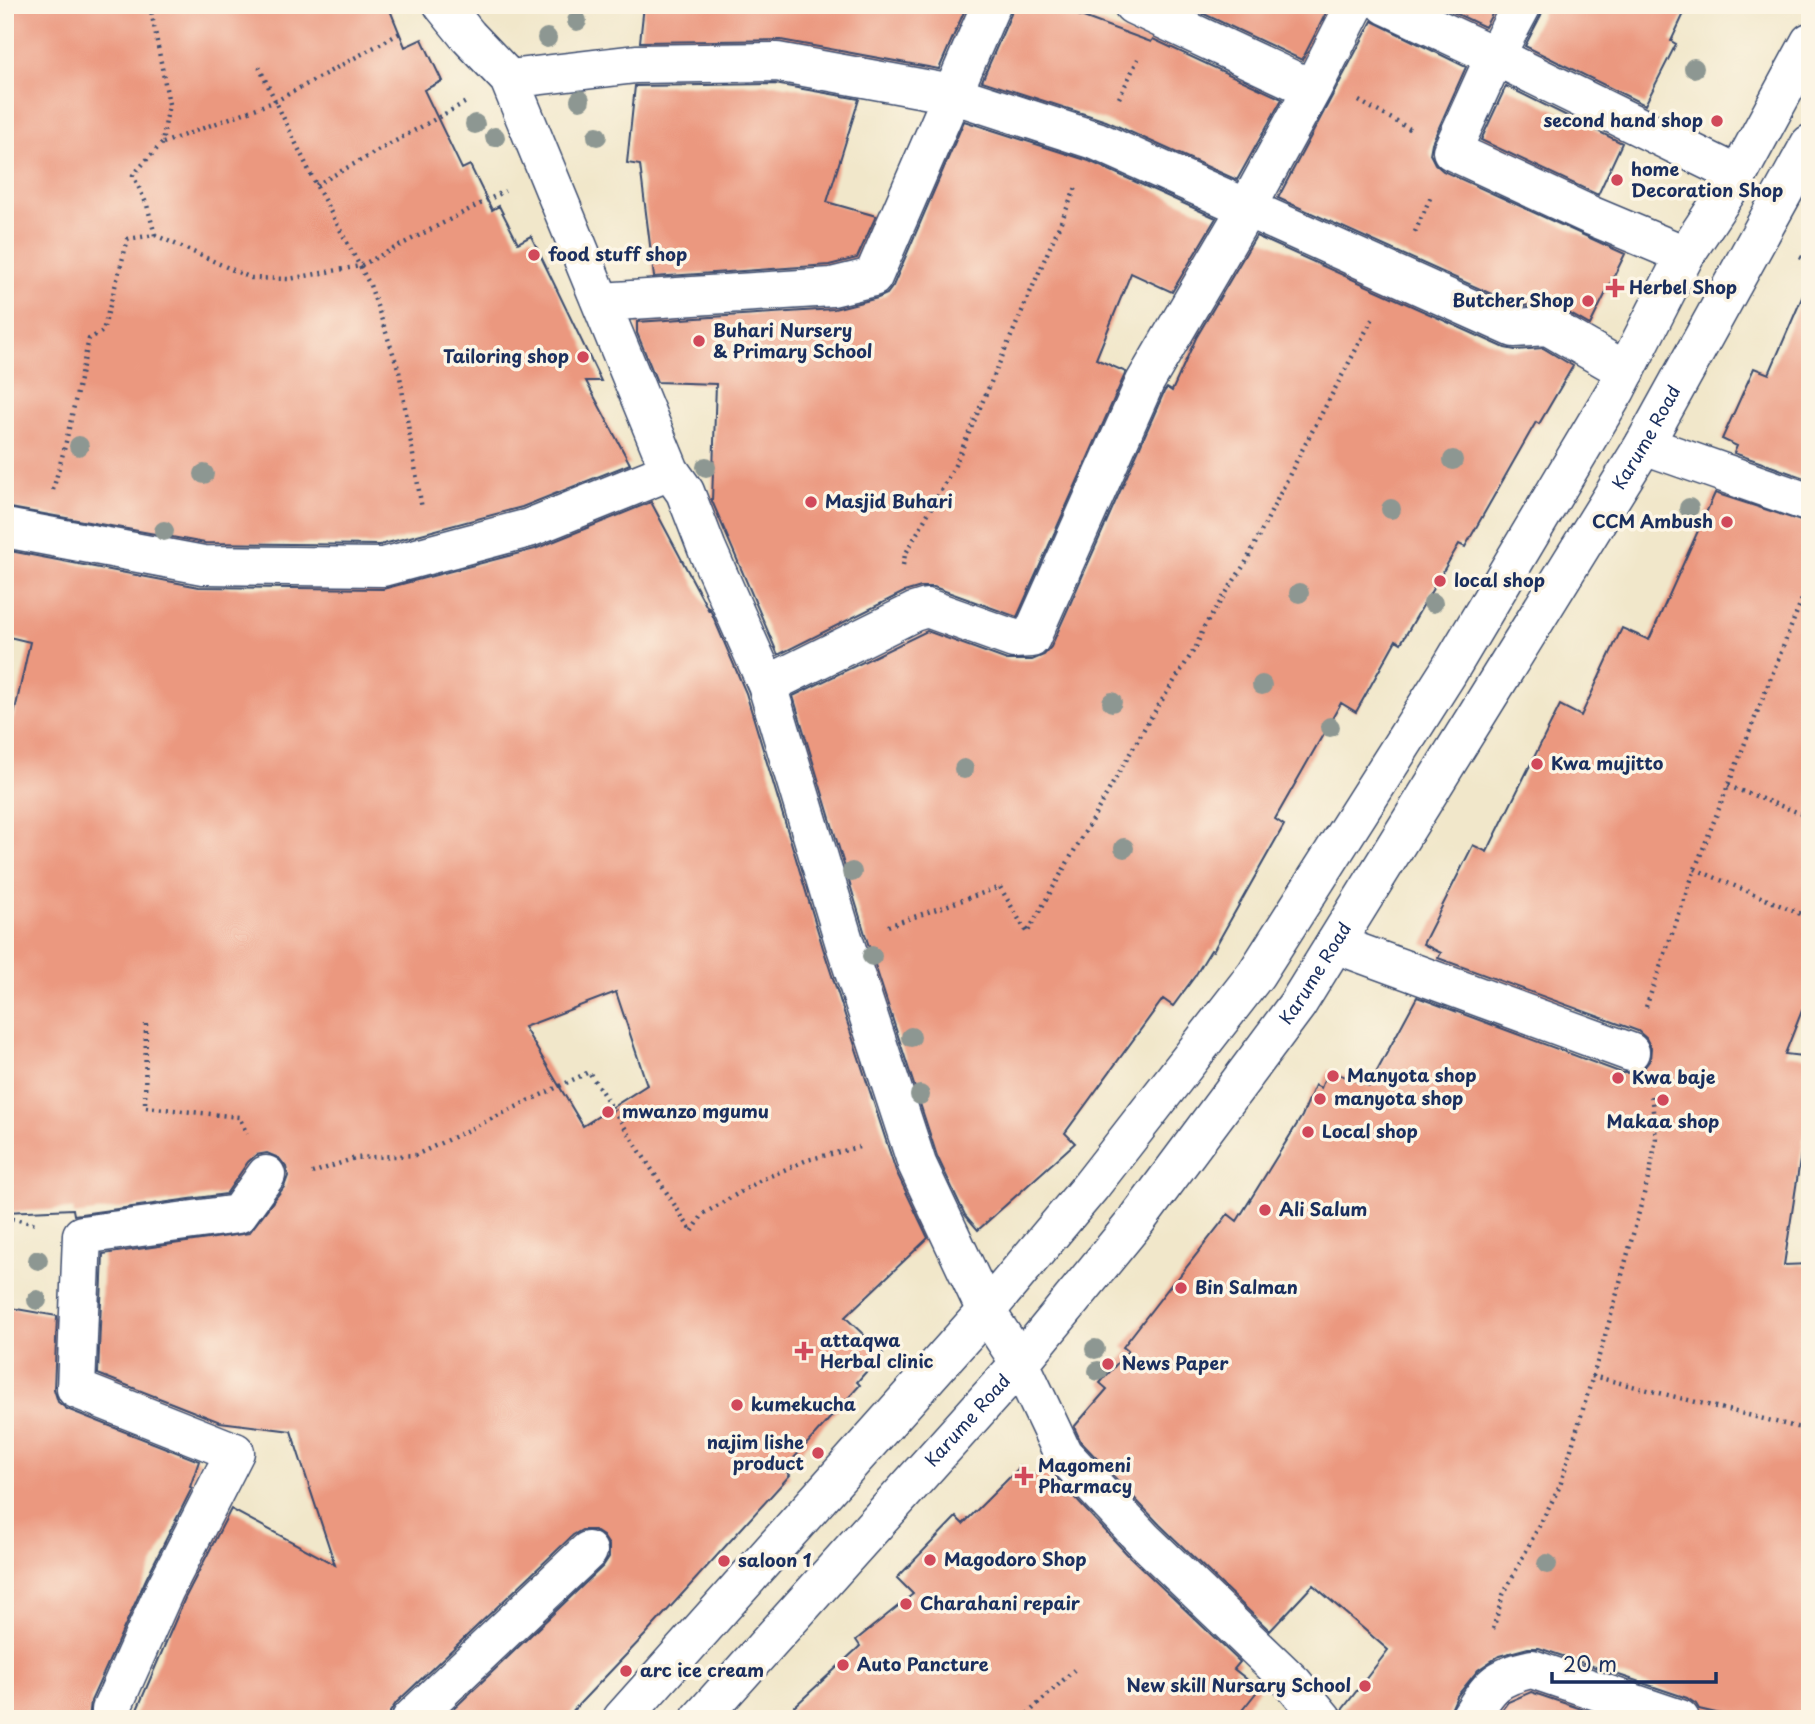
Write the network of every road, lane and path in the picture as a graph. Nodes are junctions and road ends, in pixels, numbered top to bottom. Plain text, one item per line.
1 (150, 5) edge
2 (991, 5) edge
3 (1355, 5) edge
4 (1386, 5) edge
5 (1521, 5) edge
6 (444, 7) edge
7 (1146, 11) edge
8 (1810, 42) edge
9 (1495, 56) junction
10 (259, 67) dead end
11 (509, 79) junction
12 (1315, 84) junction
13 (952, 94) junction
14 (276, 101) junction
15 (1097, 141) junction
16 (162, 143) junction
17 (1810, 144) edge
18 (1452, 151) junction
19 (546, 170) junction
20 (1738, 175) junction
21 (317, 185) junction
22 (1247, 208) junction
23 (155, 235) junction
24 (1685, 255) junction
25 (360, 267) junction
26 (1395, 276) junction
27 (601, 302) junction
28 (1626, 371) junction
29 (1644, 445) junction
30 (670, 471) junction
31 (1810, 503) edge
32 (23, 531) edge
33 (430, 554) junction
34 (1810, 579) edge
35 (914, 612) junction
36 (767, 685) junction
37 (1728, 786) junction
38 (1810, 817) edge
39 (1695, 869) junction
40 (1810, 918) edge
41 (844, 941) junction
42 (1335, 944) junction
43 (146, 1024) dead end
44 (1630, 1052) junction
45 (917, 1164) junction
46 (266, 1175) junction
47 (986, 1311) junction
48 (1020, 1363) junction
49 (1592, 1376) junction
50 (1810, 1428) edge
51 (588, 1551) dead end
52 (1073, 1670) dead end
53 (1478, 1704) edge
54 (111, 1719) edge
55 (411, 1719) edge
56 (622, 1719) edge
57 (700, 1719) edge
58 (1022, 1719) edge
59 (1323, 1719) edge
60 (1680, 1719) edge

1 - 16 path
2 - 13 street
3 - 12 street
4 - 9 street
5 - 9 street
6 - 11 street
6 - 14 path
7 - 12 street
7 - 15 path
8 - 20 street
9 - 18 street
9 - 20 street
10 - 14 path
11 - 13 street
11 - 19 street
11 - 21 path
12 - 18 path
12 - 22 street
13 - 15 street
13 - 27 street
14 - 16 path
14 - 21 path
15 - 22 street
15 - 35 path
16 - 23 path
17 - 29 street, Karume Road
18 - 24 street
18 - 26 path
19 - 25 path
19 - 27 street
20 - 24 street
21 - 25 path
22 - 26 street
22 - 35 street
23 - 25 path
23 - 32 path
24 - 28 street
25 - 33 path
26 - 28 street
26 - 41 path
27 - 30 street
28 - 47 street
29 - 31 street
29 - 42 street, Karume Road
30 - 33 street
30 - 36 street
32 - 33 street
34 - 37 path
35 - 36 street
36 - 41 street
37 - 38 path
37 - 39 path
39 - 40 path
39 - 44 path
41 - 45 street
42 - 44 street
42 - 48 street, Karume Road
43 - 46 path
44 - 49 path
45 - 46 path
45 - 47 street
46 - 54 street
47 - 48 street
47 - 56 street
48 - 57 street, Karume Road
48 - 59 street
49 - 50 path
49 - 53 path
51 - 55 street
52 - 58 path
53 - 60 street

